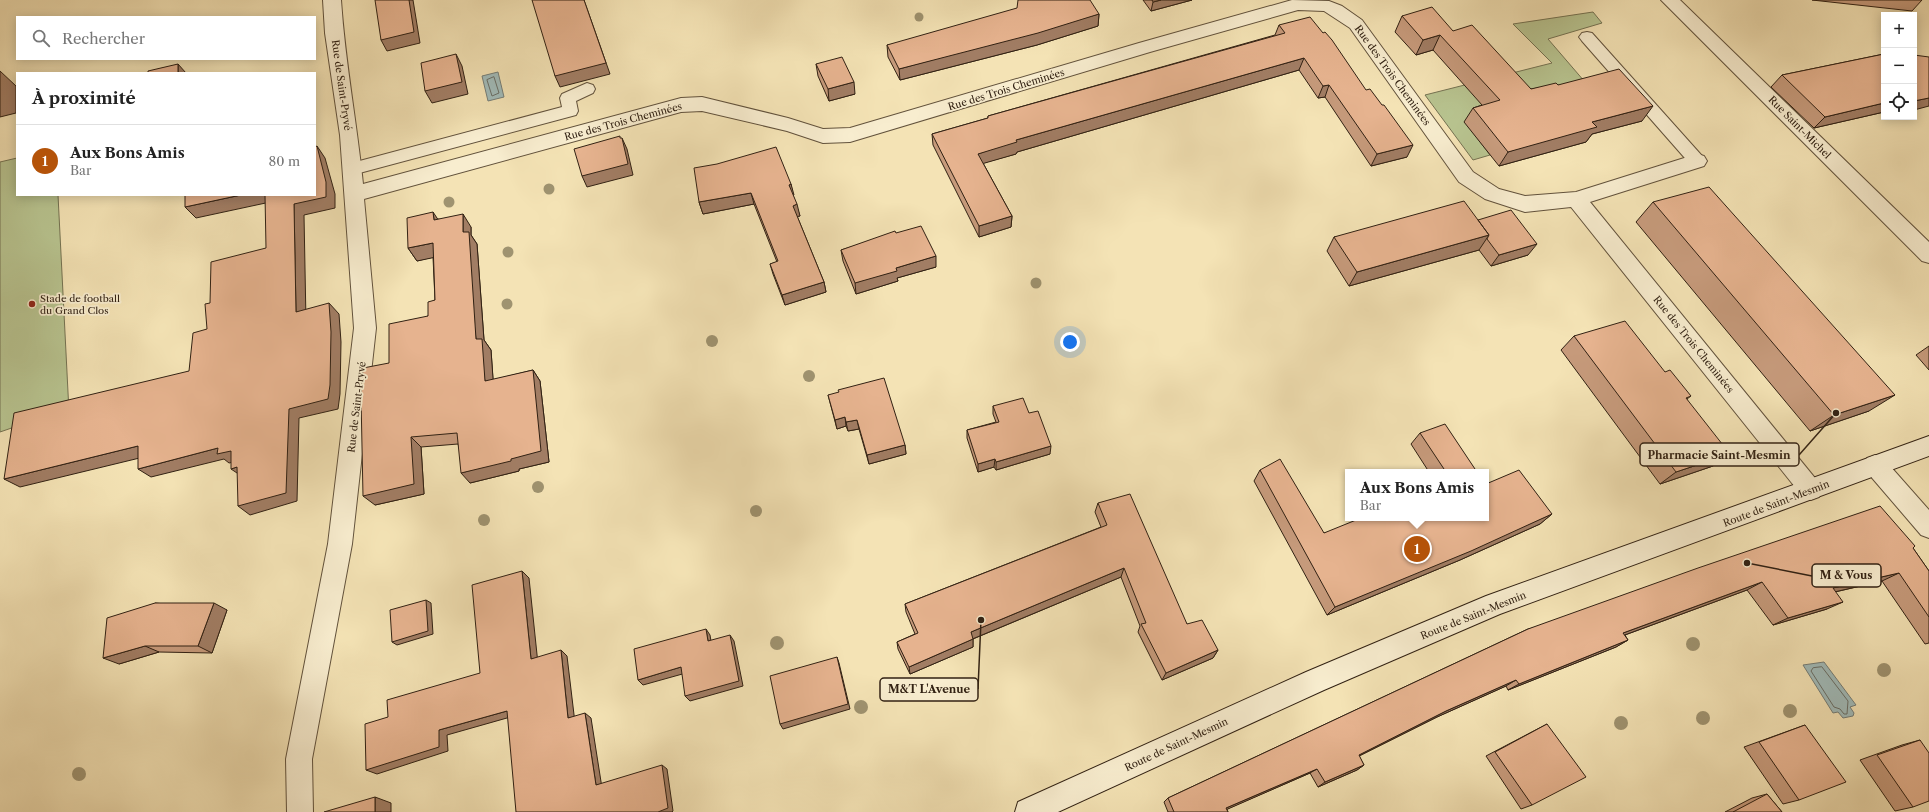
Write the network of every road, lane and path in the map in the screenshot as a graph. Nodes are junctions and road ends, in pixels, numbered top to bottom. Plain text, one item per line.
1 (332, 0) edge
2 (1670, 0) edge
3 (1587, 37) dead end
4 (587, 89) dead end
5 (1698, 161) joint
6 (352, 168) junction
7 (354, 194) junction
8 (1576, 199) junction
9 (1929, 254) edge
10 (1929, 446) edge
11 (1875, 465) junction
12 (1811, 490) junction
13 (1929, 527) edge
14 (300, 812) edge
15 (1028, 812) edge

1 - 6 street, Rue de Saint-Pryvé
2 - 9 street, Rue Saint-Michel
3 - 5 lane
4 - 6 lane
5 - 8 street, Rue des Trois Cheminées
6 - 7 street, Rue de Saint-Pryvé
7 - 8 street, Rue des Trois Cheminées
7 - 14 street, Rue de Saint-Pryvé
8 - 12 street, Rue des Trois Cheminées
10 - 11 street, Route de Saint-Mesmin
11 - 12 street, Route de Saint-Mesmin
11 - 13 street
12 - 15 street, Route de Saint-Mesmin

